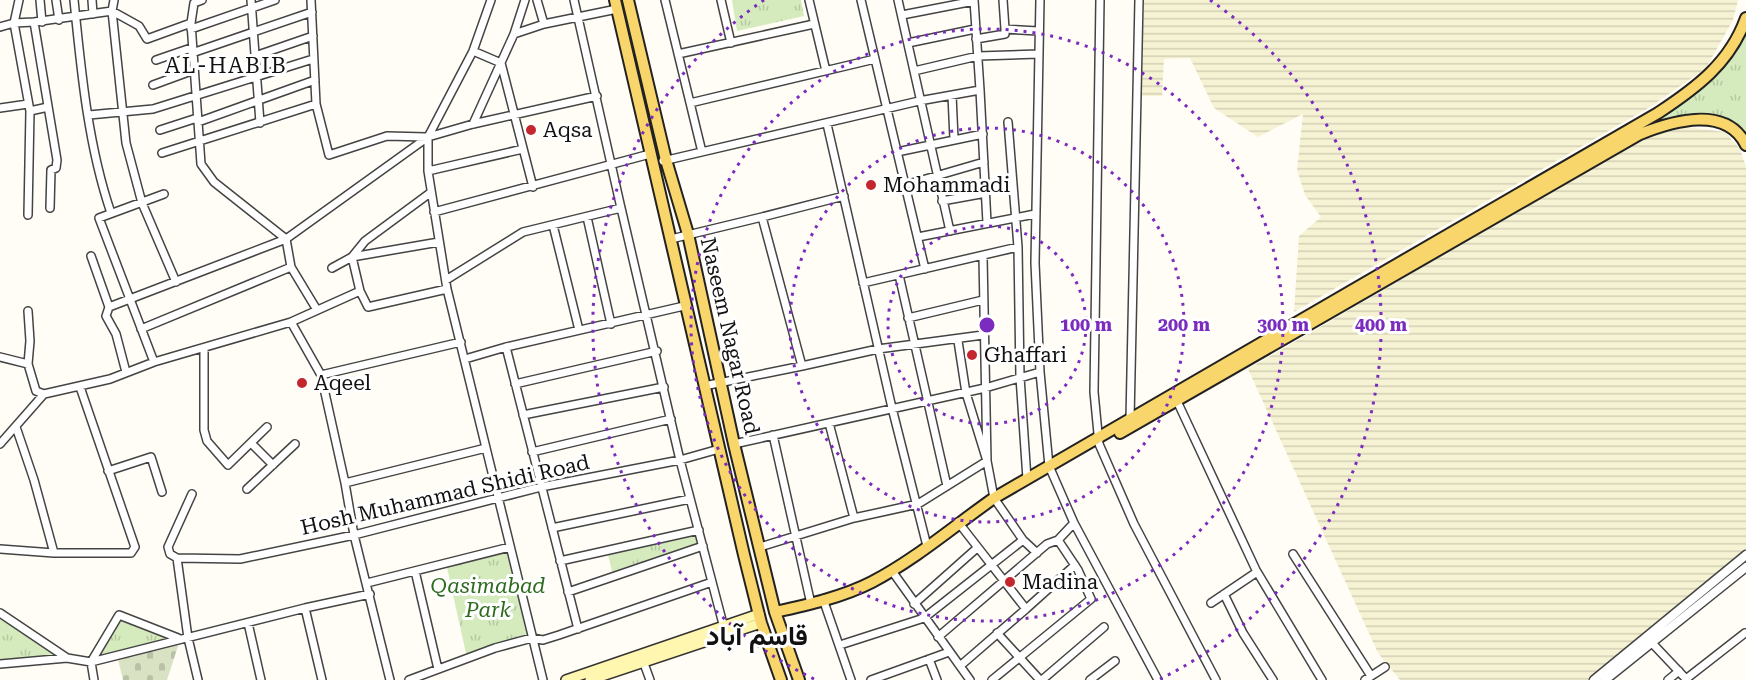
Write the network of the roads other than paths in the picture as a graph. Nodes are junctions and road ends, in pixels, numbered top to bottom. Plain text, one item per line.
1 (19, 0) edge
2 (40, 0) edge
3 (56, 0) edge
4 (74, 0) edge
5 (92, 0) edge
6 (114, 0) edge
7 (202, 0) edge
8 (275, 0) edge
9 (311, 0) edge
10 (491, 0) edge
11 (525, 0) edge
12 (537, 0) edge
13 (574, 0) edge
14 (628, 0) edge
15 (665, 0) edge
16 (721, 0) edge
17 (808, 0) edge
18 (861, 0) edge
19 (898, 0) edge
20 (974, 0) edge
21 (1003, 0) edge
22 (1040, 0) edge
23 (1100, 0) edge
24 (1139, 0) edge
25 (194, 1) edge
26 (251, 4) edge
27 (616, 5) edge
28 (112, 11) junction
29 (312, 12) junction
30 (93, 14) junction
31 (902, 15) junction
32 (76, 16) junction
33 (578, 17) junction
34 (1746, 18) edge
35 (59, 20) junction
36 (38, 22) junction
37 (14, 23) junction
38 (544, 24) junction
39 (814, 24) junction
40 (191, 26) junction
41 (0, 27) edge
42 (975, 29) junction
43 (1005, 29) junction
44 (1038, 31) junction
45 (255, 32) junction
46 (514, 33) junction
47 (313, 36) junction
48 (976, 39) junction
49 (731, 43) junction
50 (908, 43) junction
51 (192, 50) junction
52 (473, 51) junction
53 (678, 54) junction
54 (1038, 54) junction
55 (255, 56) junction
56 (978, 56) junction
57 (313, 58) junction
58 (874, 59) junction
59 (156, 60) dead end
60 (501, 63) junction
61 (194, 70) junction
62 (826, 71) junction
63 (914, 71) junction
64 (257, 77) junction
65 (315, 80) junction
66 (153, 86) dead end
67 (980, 90) junction
68 (196, 95) junction
69 (952, 95) junction
70 (597, 96) junction
71 (258, 101) junction
72 (919, 101) junction
73 (316, 104) junction
74 (690, 104) junction
75 (29, 107) junction
76 (48, 107) junction
77 (0, 108) edge
78 (887, 109) junction
79 (122, 111) junction
80 (89, 114) junction
81 (515, 116) junction
82 (198, 120) junction
83 (1008, 122) dead end
84 (260, 123) junction
85 (473, 124) junction
86 (828, 124) junction
87 (160, 130) dead end
88 (983, 134) junction
89 (428, 137) junction
90 (954, 139) junction
91 (201, 141) junction
92 (930, 144) junction
93 (1746, 145) edge
94 (523, 149) junction
95 (702, 152) junction
96 (897, 152) junction
97 (162, 153) dead end
98 (651, 159) junction
99 (666, 160) junction
100 (984, 162) junction
101 (613, 165) junction
102 (428, 171) junction
103 (936, 176) junction
104 (905, 185) junction
105 (533, 187) junction
106 (430, 193) junction
107 (986, 193) junction
108 (164, 194) dead end
109 (844, 196) junction
110 (942, 201) junction
111 (142, 203) junction
112 (50, 208) dead end
113 (621, 208) junction
114 (434, 212) junction
115 (111, 213) junction
116 (1035, 214) junction
117 (28, 215) dead end
118 (587, 217) junction
119 (762, 217) junction
120 (1015, 218) junction
121 (987, 223) junction
122 (553, 225) junction
123 (950, 231) junction
124 (688, 234) junction
125 (918, 237) junction
126 (286, 239) junction
127 (671, 239) junction
128 (439, 242) junction
129 (1018, 248) junction
130 (91, 256) dead end
131 (352, 257) junction
132 (983, 257) junction
133 (291, 267) junction
134 (332, 268) dead end
135 (925, 269) junction
136 (899, 275) junction
137 (446, 280) junction
138 (176, 282) junction
139 (863, 283) junction
140 (447, 289) junction
141 (360, 291) junction
142 (130, 299) junction
143 (983, 300) junction
144 (684, 306) junction
145 (110, 307) junction
146 (317, 310) junction
147 (28, 311) dead end
148 (647, 315) junction
149 (908, 318) junction
150 (291, 322) junction
151 (611, 324) junction
152 (141, 329) junction
153 (579, 330) junction
154 (983, 335) junction
155 (958, 341) junction
156 (460, 342) junction
157 (915, 346) junction
158 (506, 347) junction
159 (204, 349) junction
160 (878, 349) junction
161 (657, 351) junction
162 (0, 357) edge
163 (465, 359) junction
164 (154, 362) junction
165 (28, 364) junction
166 (801, 366) junction
167 (126, 372) junction
168 (1040, 372) junction
169 (321, 375) junction
170 (1020, 377) junction
171 (722, 381) junction
172 (515, 384) junction
173 (704, 386) junction
174 (80, 387) junction
175 (664, 387) junction
176 (985, 388) junction
177 (966, 393) junction
178 (44, 394) junction
179 (927, 401) junction
180 (1177, 401) junction
181 (891, 408) junction
182 (523, 415) junction
183 (671, 419) junction
184 (1130, 419) junction
185 (829, 423) junction
186 (15, 427) junction
187 (267, 427) dead end
188 (9, 434) junction
189 (0, 435) edge
190 (773, 435) junction
191 (1099, 440) junction
192 (250, 443) junction
193 (0, 444) edge
194 (295, 444) dead end
195 (734, 444) junction
196 (486, 448) junction
197 (719, 449) junction
198 (532, 452) junction
199 (680, 460) junction
200 (987, 461) junction
201 (273, 465) junction
202 (1049, 466) junction
203 (108, 471) junction
204 (1027, 479) junction
205 (345, 483) junction
206 (947, 486) junction
207 (541, 487) junction
208 (247, 489) dead end
209 (162, 492) dead end
210 (192, 494) dead end
211 (498, 497) junction
212 (994, 498) junction
213 (690, 499) junction
214 (918, 504) junction
215 (854, 518) junction
216 (958, 522) junction
217 (1074, 523) junction
218 (552, 528) junction
219 (699, 530) junction
220 (354, 535) junction
221 (798, 535) junction
222 (1023, 540) junction
223 (1058, 540) junction
224 (703, 546) junction
225 (927, 546) junction
226 (510, 547) junction
227 (760, 547) junction
228 (977, 548) junction
229 (0, 549) edge
230 (1037, 553) junction
231 (54, 554) junction
232 (1293, 554) dead end
233 (1746, 555) edge
234 (177, 558) junction
235 (560, 561) junction
236 (991, 565) junction
237 (1075, 565) junction
238 (1746, 567) edge
239 (415, 571) junction
240 (891, 571) junction
241 (1257, 573) junction
242 (1004, 581) junction
243 (712, 582) junction
244 (367, 583) junction
245 (568, 592) junction
246 (370, 594) junction
247 (1224, 594) junction
248 (823, 599) junction
249 (1211, 603) dead end
250 (811, 604) junction
251 (914, 604) junction
252 (305, 608) junction
253 (1026, 609) junction
254 (775, 612) junction
255 (0, 613) edge
256 (760, 618) junction
257 (924, 618) junction
258 (248, 623) junction
259 (723, 624) junction
260 (1104, 627) dead end
261 (578, 629) junction
262 (998, 633) junction
263 (1745, 633) edge
264 (938, 637) junction
265 (178, 638) junction
266 (188, 638) junction
267 (532, 638) junction
268 (1652, 643) junction
269 (840, 645) junction
270 (949, 652) junction
271 (1630, 655) junction
272 (642, 657) junction
273 (67, 658) junction
274 (929, 658) junction
275 (1020, 659) junction
276 (1115, 661) dead end
277 (91, 662) junction
278 (0, 663) edge
279 (960, 666) junction
280 (1385, 667) dead end
281 (438, 669) junction
282 (1679, 670) junction
283 (894, 672) junction
284 (1368, 678) edge
285 (996, 679) edge
286 (1157, 679) edge
287 (94, 680) edge
288 (198, 680) edge
289 (261, 680) edge
290 (322, 680) edge
291 (390, 680) edge
292 (409, 680) edge
293 (543, 680) edge
294 (566, 680) edge
295 (590, 680) edge
296 (650, 680) edge
297 (781, 680) edge
298 (799, 680) edge
299 (851, 680) edge
300 (872, 680) edge
301 (896, 680) edge
302 (937, 680) edge
303 (970, 680) edge
304 (1041, 680) edge
305 (1090, 680) edge
306 (1216, 680) edge
307 (1273, 680) edge
308 (1322, 680) edge
309 (1594, 680) edge
310 (1605, 680) edge
311 (1668, 680) edge
312 (1687, 680) edge

1 - 37 street
2 - 36 street
3 - 35 street
4 - 32 street
5 - 30 street
6 - 28 street
7 - 25 street
8 - 26 street
9 - 29 street
10 - 52 street
11 - 46 street
12 - 38 street
13 - 33 street
14 - 99 main road, Naseem Nagar Road
15 - 53 street
16 - 49 street
17 - 39 street
18 - 58 street
19 - 31 street
20 - 31 street
20 - 42 street
21 - 43 street
22 - 44 street
23 - 191 street
24 - 184 street
25 - 40 street
26 - 40 street
26 - 45 street
27 - 33 street
27 - 98 main road, Naseem Nagar Road
28 - 30 street
28 - 40 street
28 - 79 street
29 - 45 street
29 - 47 street
30 - 32 street
31 - 50 street
32 - 35 street
32 - 80 street
33 - 38 street
33 - 70 street
34 - 184 main road
35 - 36 street
36 - 37 street
36 - 76 street
37 - 41 street
37 - 75 street
38 - 46 street
39 - 49 street
39 - 62 street
40 - 51 street
42 - 48 street
42 - 50 street
43 - 44 street
43 - 48 street
44 - 54 street
45 - 51 street
45 - 55 street
46 - 60 street
47 - 55 street
47 - 57 street
48 - 56 street
49 - 53 street
50 - 63 street
51 - 59 street
51 - 61 street
52 - 60 street
52 - 89 street
53 - 74 street
54 - 56 street
54 - 116 street
55 - 64 street
56 - 63 street
56 - 67 street
57 - 64 street
57 - 65 street
58 - 62 street
58 - 78 street
60 - 81 street
60 - 85 street
61 - 66 street
61 - 68 street
62 - 74 street
63 - 72 street
64 - 68 street
64 - 71 street
65 - 71 street
65 - 73 street
67 - 69 street
67 - 88 street
68 - 79 street
68 - 82 street
69 - 72 street
69 - 90 street
70 - 81 street
70 - 101 street
71 - 82 street
71 - 84 street
72 - 78 street
72 - 92 street
73 - 84 street
73 - 89 street
74 - 95 street
75 - 76 street
75 - 77 street
75 - 117 street
76 - 112 street
78 - 86 street
78 - 96 street
79 - 80 street
79 - 111 street
80 - 115 street
81 - 85 street
81 - 94 street
82 - 87 street
82 - 91 street
83 - 120 street
84 - 91 street
85 - 89 street
86 - 95 street
86 - 109 street
88 - 90 street
88 - 100 street
89 - 102 street
89 - 126 street
90 - 92 street
91 - 97 street
91 - 126 street
92 - 96 street
92 - 103 street
93 - 180 main road
94 - 102 street
94 - 105 street
95 - 99 street
96 - 104 street
98 - 99 street
98 - 101 street
98 - 127 main road, Naseem Nagar Road
99 - 124 main road, Naseem Nagar Road
100 - 103 street
100 - 107 street
101 - 105 street
101 - 113 street
102 - 106 street
103 - 104 street
103 - 110 street
104 - 125 street
105 - 114 street
106 - 114 street
106 - 131 street
107 - 110 street
107 - 121 street
108 - 111 street
109 - 119 street
109 - 139 street
110 - 123 street
111 - 115 street
111 - 138 street
113 - 118 street
113 - 148 street
114 - 128 street
115 - 142 street
116 - 120 street
116 - 168 street
118 - 122 street
118 - 151 street
119 - 124 street
119 - 166 street
120 - 121 street
120 - 129 street
121 - 123 street
122 - 137 street
122 - 153 street
123 - 125 street
124 - 127 street
124 - 171 main road, Naseem Nagar Road
125 - 135 street
126 - 133 street
126 - 138 street
127 - 144 main road, Naseem Nagar Road
128 - 131 street
128 - 137 street
129 - 132 street
129 - 170 street
130 - 145 street
131 - 134 street
131 - 141 street
132 - 135 street
132 - 143 street
133 - 146 street
133 - 152 street
135 - 136 street
136 - 139 street
136 - 149 street
137 - 140 street
138 - 142 street
139 - 160 street
140 - 141 street
140 - 156 street
141 - 146 street
142 - 145 street
142 - 152 street
143 - 149 street
143 - 154 street
144 - 148 street
144 - 173 main road, Naseem Nagar Road
145 - 167 street
146 - 150 street
147 - 165 street
148 - 151 street
148 - 161 street
149 - 157 street
150 - 159 street
150 - 169 street
151 - 153 street
152 - 164 street
153 - 158 street
154 - 155 street
154 - 176 street
155 - 157 street
155 - 177 street
156 - 163 street
156 - 169 street
157 - 160 street
157 - 179 street
158 - 163 street
158 - 172 street
159 - 164 street
159 - 192 street
160 - 166 street
160 - 181 street
161 - 172 street
161 - 175 street
162 - 165 street
163 - 196 street
164 - 167 street
165 - 178 street
166 - 171 street
167 - 174 street
168 - 170 street
168 - 202 street
169 - 205 street
170 - 176 street
170 - 204 street
171 - 173 street
171 - 195 main road, Naseem Nagar Road
172 - 182 street
173 - 197 main road, Naseem Nagar Road
174 - 178 street
174 - 203 street
175 - 182 street
175 - 183 street
176 - 177 street
176 - 200 street
177 - 179 street
177 - 200 street
178 - 186 street
179 - 181 street
179 - 206 street
180 - 191 main road
180 - 241 street
181 - 185 street
181 - 214 street
182 - 198 street
183 - 198 street
183 - 199 street
184 - 191 main road
185 - 190 street
185 - 215 street
186 - 188 street
186 - 231 street
187 - 192 street
188 - 189 street
188 - 193 street
190 - 195 street
190 - 221 street
191 - 202 main road
191 - 306 street
192 - 201 street
194 - 201 street
195 - 197 main road
195 - 227 main road, Naseem Nagar Road
196 - 205 street
196 - 211 street
197 - 199 street, Hosh Muhammad Shidi Road
197 - 256 main road, Naseem Nagar Road
198 - 207 street
199 - 207 street, Hosh Muhammad Shidi Road
199 - 213 street
200 - 206 street
200 - 212 street
201 - 208 street
202 - 204 main road
202 - 217 street
203 - 209 street
203 - 231 street
204 - 212 main road
205 - 220 street
206 - 214 street
207 - 211 street, Hosh Muhammad Shidi Road
207 - 218 street
210 - 234 street
211 - 220 street, Hosh Muhammad Shidi Road
211 - 226 street
212 - 216 main road
212 - 222 street
213 - 218 street
213 - 219 street
214 - 215 street
214 - 225 street
215 - 221 street
216 - 225 main road
216 - 228 street
217 - 223 street
217 - 286 street
218 - 235 street
219 - 224 street
219 - 235 street
220 - 234 street, Hosh Muhammad Shidi Road
220 - 244 street
221 - 227 street
221 - 250 street
222 - 230 street
222 - 236 street
223 - 230 street
223 - 237 street
224 - 243 street
224 - 245 street
225 - 240 main road
226 - 239 street
226 - 267 street
227 - 254 main road, Naseem Nagar Road
228 - 236 street
228 - 251 street
229 - 231 street
230 - 242 street
232 - 284 street
233 - 271 street
234 - 266 street
235 - 245 street
236 - 242 street
236 - 257 street
237 - 253 street
237 - 275 street
238 - 268 street
239 - 244 street
239 - 281 street
240 - 248 main road
240 - 251 street
241 - 247 street
241 - 308 street
242 - 253 street
242 - 264 street
243 - 259 street
243 - 261 street
244 - 246 street
245 - 261 street
246 - 252 street
246 - 291 street
247 - 249 street
247 - 307 street
248 - 250 main road
248 - 269 street
250 - 254 main road
251 - 257 street
252 - 258 street
252 - 290 street
253 - 262 street
254 - 298 main road, Naseem Nagar Road
255 - 273 street
256 - 259 main road
256 - 272 main road
256 - 297 main road, Naseem Nagar Road
257 - 264 street
257 - 269 street
258 - 266 street
258 - 289 street
259 - 272 main road
260 - 304 street
261 - 267 street
262 - 275 street
262 - 279 street
263 - 312 street
264 - 270 street
265 - 266 street
265 - 277 street
265 - 277 street
266 - 288 street
267 - 281 street
267 - 293 street
268 - 271 street
268 - 282 street
269 - 299 street
270 - 274 street
270 - 279 street
271 - 309 street
271 - 310 street
272 - 294 main road
272 - 295 main road
272 - 296 street
273 - 277 street
273 - 278 street
274 - 283 street
274 - 302 street
275 - 285 street
275 - 304 street
276 - 305 street
277 - 287 street
279 - 303 street
280 - 284 street
281 - 292 street
282 - 311 street
282 - 312 street
283 - 300 street
283 - 301 street

